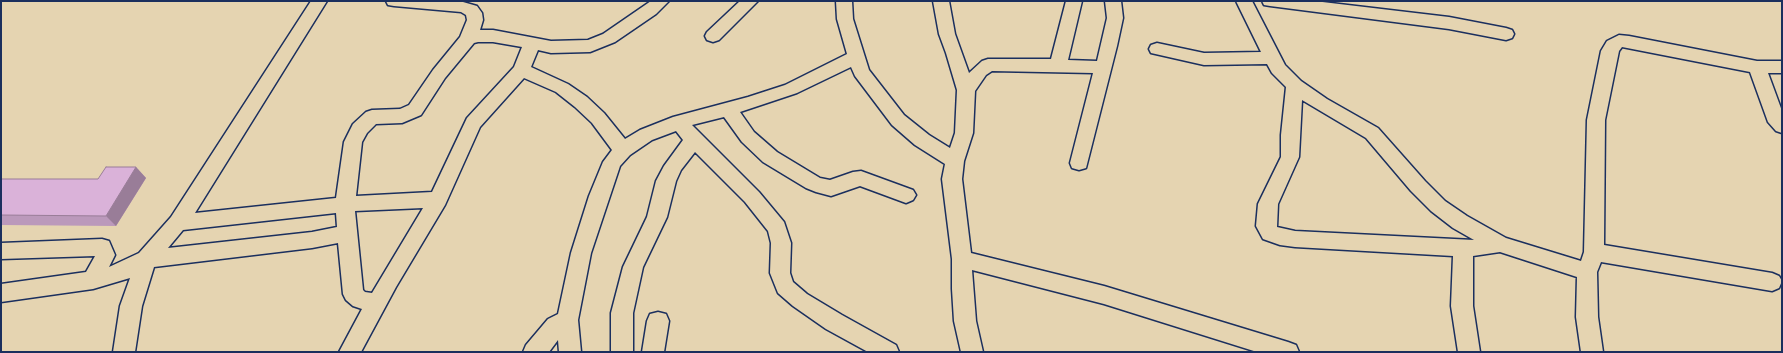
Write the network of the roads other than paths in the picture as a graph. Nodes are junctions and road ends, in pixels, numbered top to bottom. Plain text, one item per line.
1 (319, 1) edge
2 (394, 1) edge
3 (661, 1) edge
4 (750, 1) edge
5 (844, 1) edge
6 (941, 1) edge
7 (1074, 1) edge
8 (1113, 1) edge
9 (1244, 1) edge
10 (1270, 1) edge
11 (1323, 4) edge
12 (1506, 34) dead end
13 (713, 36) dead end
14 (468, 39) junction
15 (532, 43) junction
16 (1157, 49) dead end
17 (856, 57) junction
18 (1272, 58) junction
19 (1058, 65) junction
20 (1103, 67) junction
21 (1757, 67) junction
22 (1782, 67) edge
23 (521, 70) junction
24 (1295, 85) junction
25 (966, 90) junction
26 (728, 109) junction
27 (679, 122) junction
28 (1782, 126) edge
29 (694, 140) junction
30 (623, 150) junction
31 (955, 161) junction
32 (1079, 163) dead end
33 (906, 195) dead end
34 (438, 200) junction
35 (345, 205) junction
36 (178, 223) junction
37 (347, 233) junction
38 (1500, 244) junction
39 (1463, 248) junction
40 (1, 252) edge
41 (1594, 252) junction
42 (146, 258) junction
43 (962, 260) junction
44 (1587, 272) junction
45 (93, 280) junction
46 (1772, 282) dead end
47 (1, 293) edge
48 (377, 303) junction
49 (567, 320) junction
50 (658, 321) dead end
51 (124, 352) edge
52 (350, 352) edge
53 (534, 352) edge
54 (570, 352) edge
55 (622, 352) edge
56 (653, 352) edge
57 (888, 352) edge
58 (972, 352) edge
59 (1288, 352) edge
60 (1469, 352) edge
61 (1592, 352) edge

1 - 36 street
2 - 14 street
3 - 15 street
4 - 13 street
5 - 17 street
6 - 25 street
7 - 19 street
8 - 20 street
9 - 18 street
10 - 11 street
11 - 12 street
14 - 15 street
14 - 35 street
15 - 23 street
16 - 18 street
17 - 26 street
17 - 31 street
18 - 24 street
19 - 20 street
19 - 25 street
20 - 32 street
21 - 22 street
21 - 28 street
21 - 41 street
23 - 30 street
23 - 34 street
24 - 38 street
24 - 39 street
25 - 31 street
26 - 27 street
26 - 33 street
27 - 29 street
27 - 30 street
29 - 55 street
29 - 57 street
30 - 49 street
31 - 43 street
34 - 35 street
34 - 48 street
35 - 36 street
35 - 37 street
36 - 42 street
37 - 42 street
37 - 48 street
38 - 39 street
38 - 44 street
39 - 60 street
40 - 45 street
41 - 44 street
41 - 46 street
42 - 45 street
42 - 51 street
43 - 58 street
43 - 59 street
44 - 61 street
45 - 47 street
48 - 52 street
49 - 53 street
49 - 54 street
50 - 56 street

